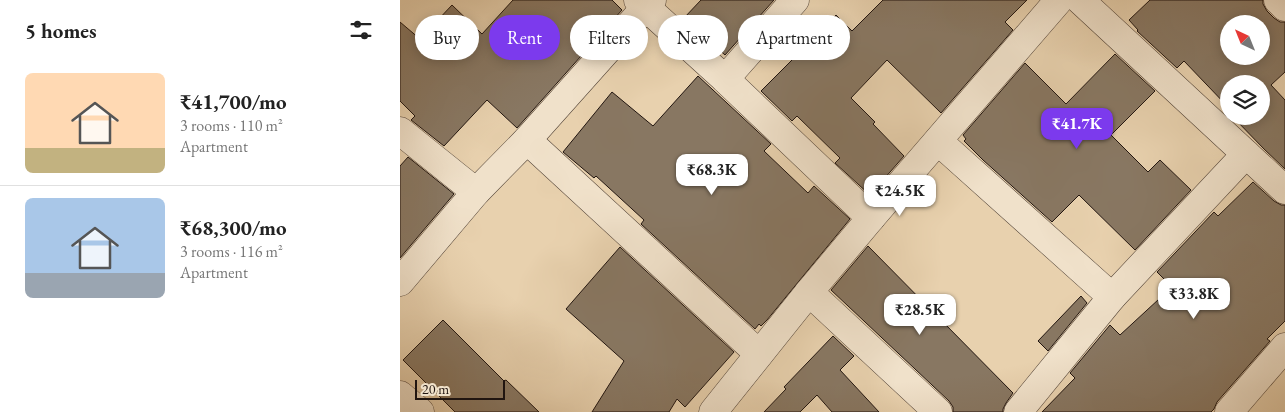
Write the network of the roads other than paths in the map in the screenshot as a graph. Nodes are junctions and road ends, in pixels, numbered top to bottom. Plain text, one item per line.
1 (795, 0) edge
2 (1059, 0) edge
3 (1080, 0) edge
4 (1278, 0) edge
5 (646, 2) edge
6 (1285, 7) edge
7 (725, 78) junction
8 (400, 131) edge
9 (527, 140) junction
10 (938, 141) junction
11 (1246, 154) junction
12 (1285, 190) edge
13 (476, 192) junction
14 (871, 218) junction
15 (400, 282) edge
16 (809, 292) junction
17 (1112, 297) junction
18 (1285, 348) edge
19 (759, 354) junction
20 (400, 396) edge
21 (420, 412) edge
22 (713, 412) edge
23 (938, 412) edge
24 (1018, 412) edge
25 (1230, 412) edge

1 - 7 street
2 - 10 street
3 - 11 street
4 - 6 street
5 - 7 street
5 - 9 street
7 - 14 street
8 - 13 street
9 - 13 street
9 - 19 street
10 - 14 street
10 - 17 street
11 - 12 street
11 - 17 street
13 - 15 street
14 - 16 street
16 - 19 street
16 - 23 street
17 - 24 street
18 - 25 street
19 - 22 street
20 - 21 street

